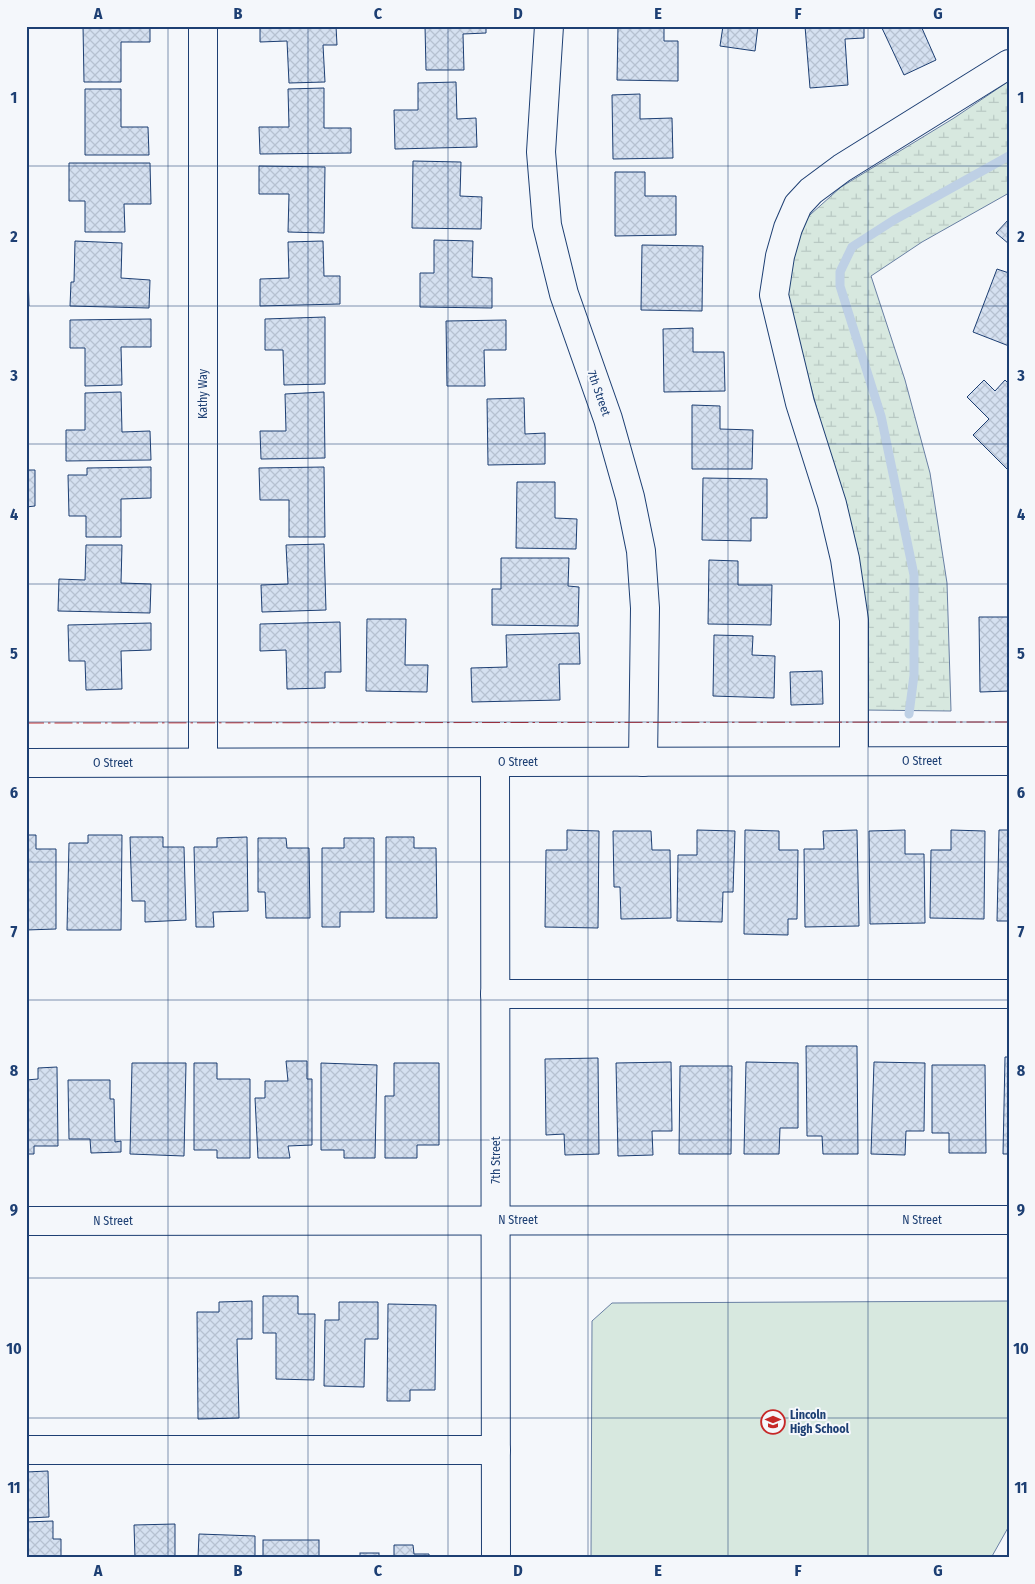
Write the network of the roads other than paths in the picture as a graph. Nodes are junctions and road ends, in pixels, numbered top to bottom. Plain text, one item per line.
1 (204, 26) edge
2 (549, 26) edge
3 (1009, 64) edge
4 (854, 761) junction
5 (1009, 761) edge
6 (203, 762) junction
7 (495, 762) junction
8 (643, 762) junction
9 (26, 763) edge
10 (495, 994) junction
11 (1009, 994) edge
12 (496, 1220) junction
13 (1009, 1220) edge
14 (26, 1221) edge
15 (26, 1450) edge
16 (496, 1450) junction
17 (496, 1558) edge

1 - 6 street, Kathy Way
2 - 8 street, 7th Street
3 - 4 street
4 - 5 street, O Street
4 - 8 street, O Street
6 - 7 street, O Street
6 - 9 street, O Street
7 - 8 street, O Street
7 - 10 street, 7th Street
10 - 11 street
10 - 12 street, 7th Street
12 - 13 street, N Street
12 - 14 street, N Street
12 - 16 street, 7th Street
15 - 16 street
16 - 17 street, 7th Street

